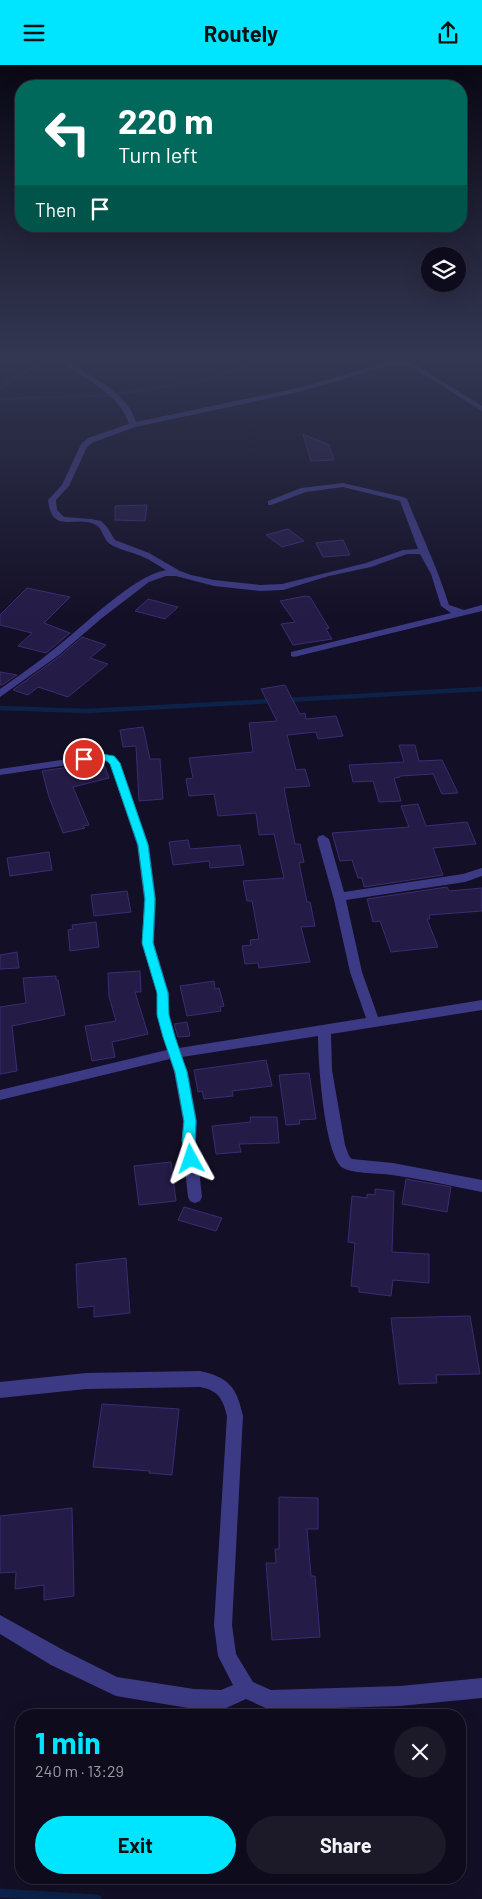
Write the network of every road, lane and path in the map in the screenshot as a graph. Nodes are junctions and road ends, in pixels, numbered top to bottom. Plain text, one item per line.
1 (84, 446) edge
2 (272, 503) dead end
3 (423, 551) junction
4 (177, 573) junction
5 (482, 608) edge
6 (463, 612) junction
7 (294, 654) dead end
8 (0, 694) edge
9 (0, 771) edge
10 (323, 839) dead end
11 (482, 872) edge
12 (339, 897) junction
13 (482, 1005) edge
14 (374, 1021) junction
15 (324, 1029) junction
16 (176, 1053) junction
17 (0, 1095) edge
18 (482, 1186) edge
19 (195, 1197) dead end
20 (0, 1391) edge
21 (0, 1624) edge
22 (482, 1687) edge
23 (246, 1689) junction

1 - 4 street
2 - 3 street
3 - 4 street
3 - 6 street
4 - 8 street
5 - 6 street
6 - 7 street
9 - 16 street
10 - 12 street
11 - 12 street
12 - 14 street
13 - 14 street
14 - 15 street
15 - 16 street
15 - 18 street
16 - 17 street
16 - 19 street
20 - 23 street
21 - 23 street
22 - 23 street

